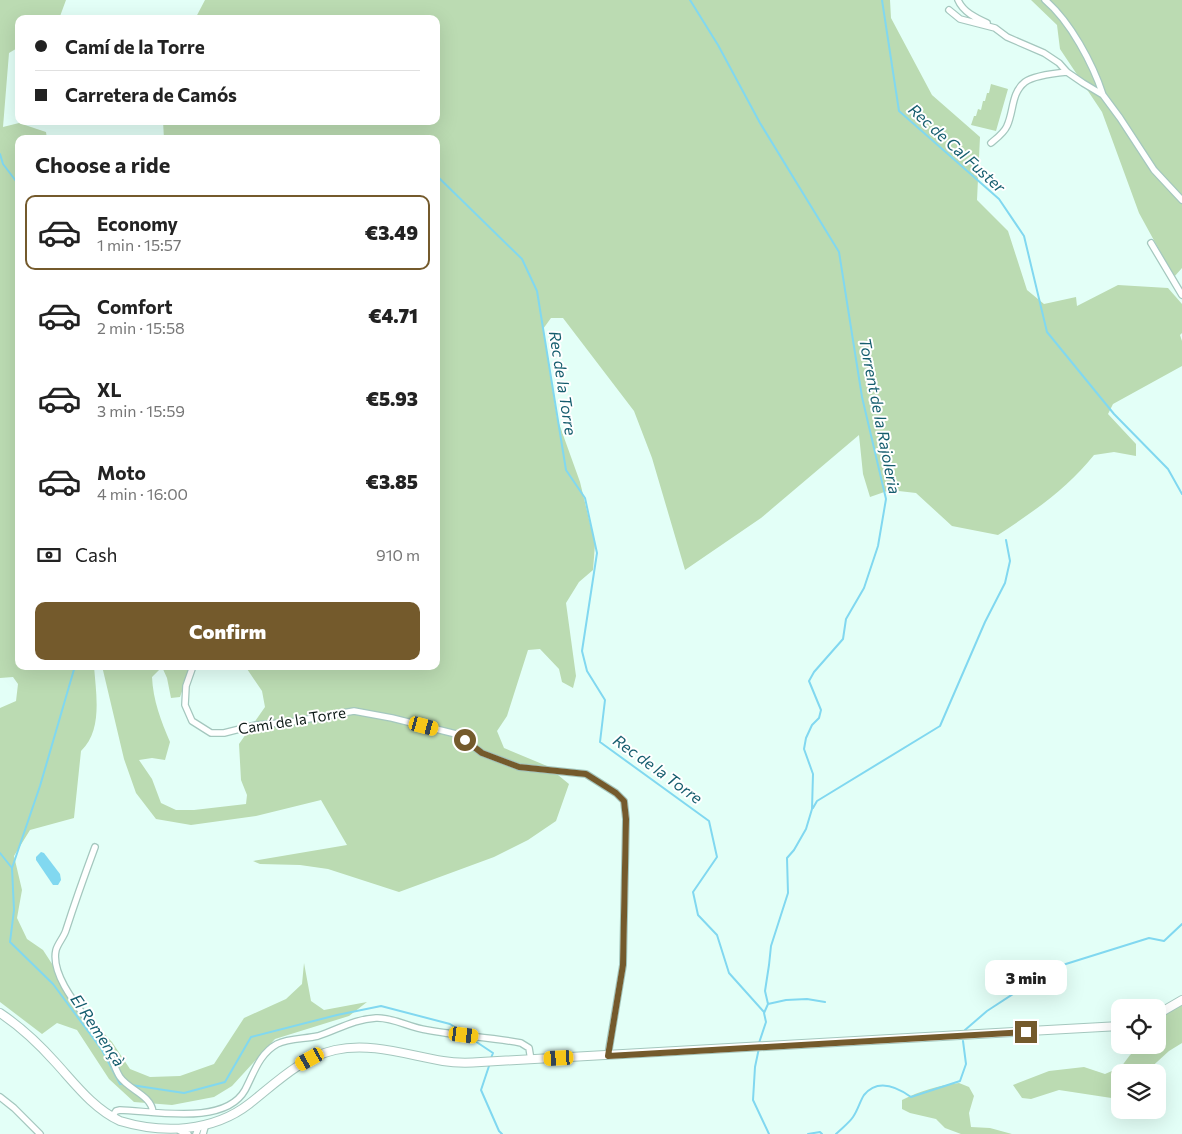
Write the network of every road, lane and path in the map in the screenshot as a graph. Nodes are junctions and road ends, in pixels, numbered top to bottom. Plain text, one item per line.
1 (958, 0) edge
2 (1045, 0) edge
3 (948, 10) dead end
4 (995, 28) junction
5 (1067, 72) junction
6 (1103, 95) junction
7 (991, 143) dead end
8 (1182, 200) edge
9 (1151, 244) dead end
10 (1182, 295) edge
11 (192, 670) dead end
12 (95, 847) dead end
13 (1182, 1000) edge
14 (1166, 1009) edge
15 (0, 1013) edge
16 (1111, 1027) edge
17 (608, 1056) junction
18 (526, 1060) junction
19 (0, 1098) edge
20 (132, 1110) junction
21 (153, 1112) junction
22 (112, 1117) junction
23 (125, 1123) junction
24 (200, 1131) edge
25 (184, 1133) edge
26 (40, 1134) edge

1 - 4 street
2 - 6 street
3 - 4 street
4 - 5 street
5 - 6 street
5 - 7 street
6 - 8 street
9 - 10 street
11 - 17 street, Camí de la Torre
12 - 21 street
13 - 14 street
15 - 22 street
16 - 17 street
17 - 18 street
18 - 21 street
18 - 24 street
19 - 26 street
20 - 21 street
20 - 22 street
20 - 23 street
22 - 23 street
23 - 25 street
24 - 25 street

